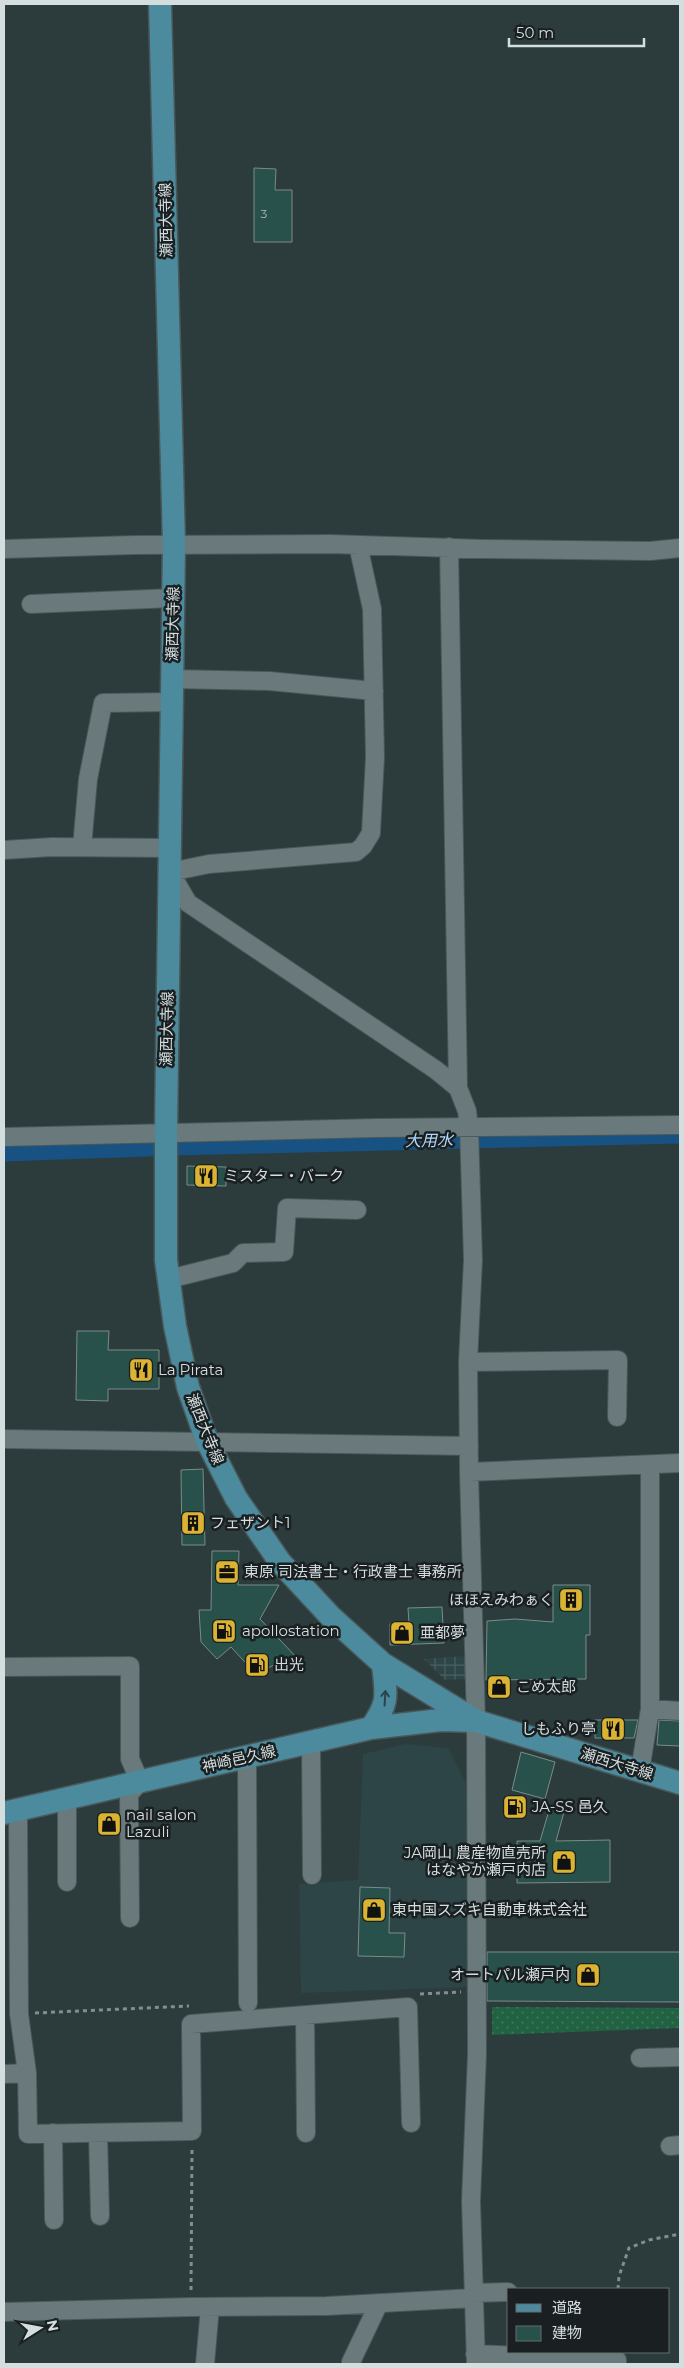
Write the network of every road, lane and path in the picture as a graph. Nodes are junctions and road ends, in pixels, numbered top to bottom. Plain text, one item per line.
1 (160, 4) edge
2 (174, 545) junction
3 (358, 545) junction
4 (449, 547) junction
5 (680, 548) edge
6 (4, 549) edge
7 (173, 598) junction
8 (30, 604) dead end
9 (172, 679) junction
10 (374, 691) junction
11 (172, 702) junction
12 (82, 847) junction
13 (170, 848) junction
14 (4, 850) edge
15 (170, 872) junction
16 (458, 1088) junction
17 (680, 1125) edge
18 (468, 1127) junction
19 (166, 1132) junction
20 (4, 1137) edge
21 (357, 1210) dead end
22 (168, 1279) junction
23 (468, 1362) junction
24 (617, 1417) dead end
25 (4, 1439) edge
26 (208, 1442) junction
27 (469, 1446) junction
28 (680, 1463) edge
29 (650, 1465) junction
30 (469, 1472) junction
31 (383, 1664) junction
32 (4, 1667) edge
33 (424, 1689) junction
34 (650, 1709) junction
35 (680, 1711) edge
36 (476, 1721) junction
37 (424, 1722) junction
38 (371, 1728) junction
39 (311, 1742) junction
40 (247, 1757) junction
41 (640, 1771) junction
42 (140, 1782) junction
43 (680, 1783) edge
44 (66, 1799) junction
45 (11, 1811) edge
46 (312, 1874) dead end
47 (67, 1882) dead end
48 (130, 1918) dead end
49 (248, 2003) dead end
50 (305, 2015) junction
51 (680, 2057) edge
52 (640, 2058) dead end
53 (27, 2073) junction
54 (4, 2074) edge
55 (411, 2123) dead end
56 (192, 2131) junction
57 (98, 2132) junction
58 (53, 2133) junction
59 (306, 2133) dead end
60 (100, 2216) dead end
61 (54, 2220) dead end
62 (680, 2234) edge
63 (618, 2288) edge
64 (507, 2292) edge
65 (473, 2295) junction
66 (379, 2303) junction
67 (191, 2307) junction
68 (210, 2307) junction
69 (4, 2312) edge
70 (475, 2359) edge
71 (617, 2359) edge
72 (351, 2362) dead end
73 (205, 2364) edge

1 - 2 main road, 瀬西大寺線
2 - 3 street
2 - 6 street
2 - 7 main road, 瀬西大寺線
3 - 4 street
3 - 10 street
4 - 5 street
4 - 16 street
7 - 8 street
7 - 9 main road, 瀬西大寺線
9 - 10 street
9 - 11 main road, 瀬西大寺線
10 - 15 street
11 - 12 street
11 - 13 main road, 瀬西大寺線
12 - 13 street
12 - 14 street
13 - 15 main road, 瀬西大寺線
15 - 16 street
15 - 19 main road, 瀬西大寺線
16 - 18 street
17 - 18 street
18 - 19 street
18 - 23 street
19 - 20 street
19 - 22 main road, 瀬西大寺線
21 - 22 street
22 - 26 main road, 瀬西大寺線
23 - 24 street
23 - 27 street
25 - 26 street
26 - 27 street
26 - 31 main road, 瀬西大寺線
27 - 30 street
28 - 29 street
29 - 30 street
29 - 34 street
30 - 36 street
31 - 33 main road, 瀬西大寺線
38 -> 31 main road
32 - 42 street
33 - 36 main road, 瀬西大寺線
33 - 37 main road
34 - 35 street
34 - 41 street
36 - 37 main road, 神崎邑久線
36 - 41 main road, 瀬西大寺線
36 - 65 street
37 - 38 main road, 神崎邑久線
38 - 39 main road, 神崎邑久線
39 - 40 main road, 神崎邑久線
39 - 46 street
40 - 42 main road, 神崎邑久線
40 - 49 street
41 - 43 main road, 瀬西大寺線
42 - 44 main road, 神崎邑久線
42 - 48 street
44 - 45 main road, 神崎邑久線
44 - 47 street
45 - 53 street
50 - 55 street
50 - 56 street
50 - 59 street
51 - 52 street
53 - 54 street
53 - 58 street
56 - 57 street
56 - 67 path
57 - 58 street
57 - 60 street
58 - 61 street
62 - 63 path
64 - 65 street
65 - 66 street
65 - 70 street
66 - 68 street
66 - 72 street
67 - 68 street
67 - 69 street
68 - 73 street
70 - 71 street

